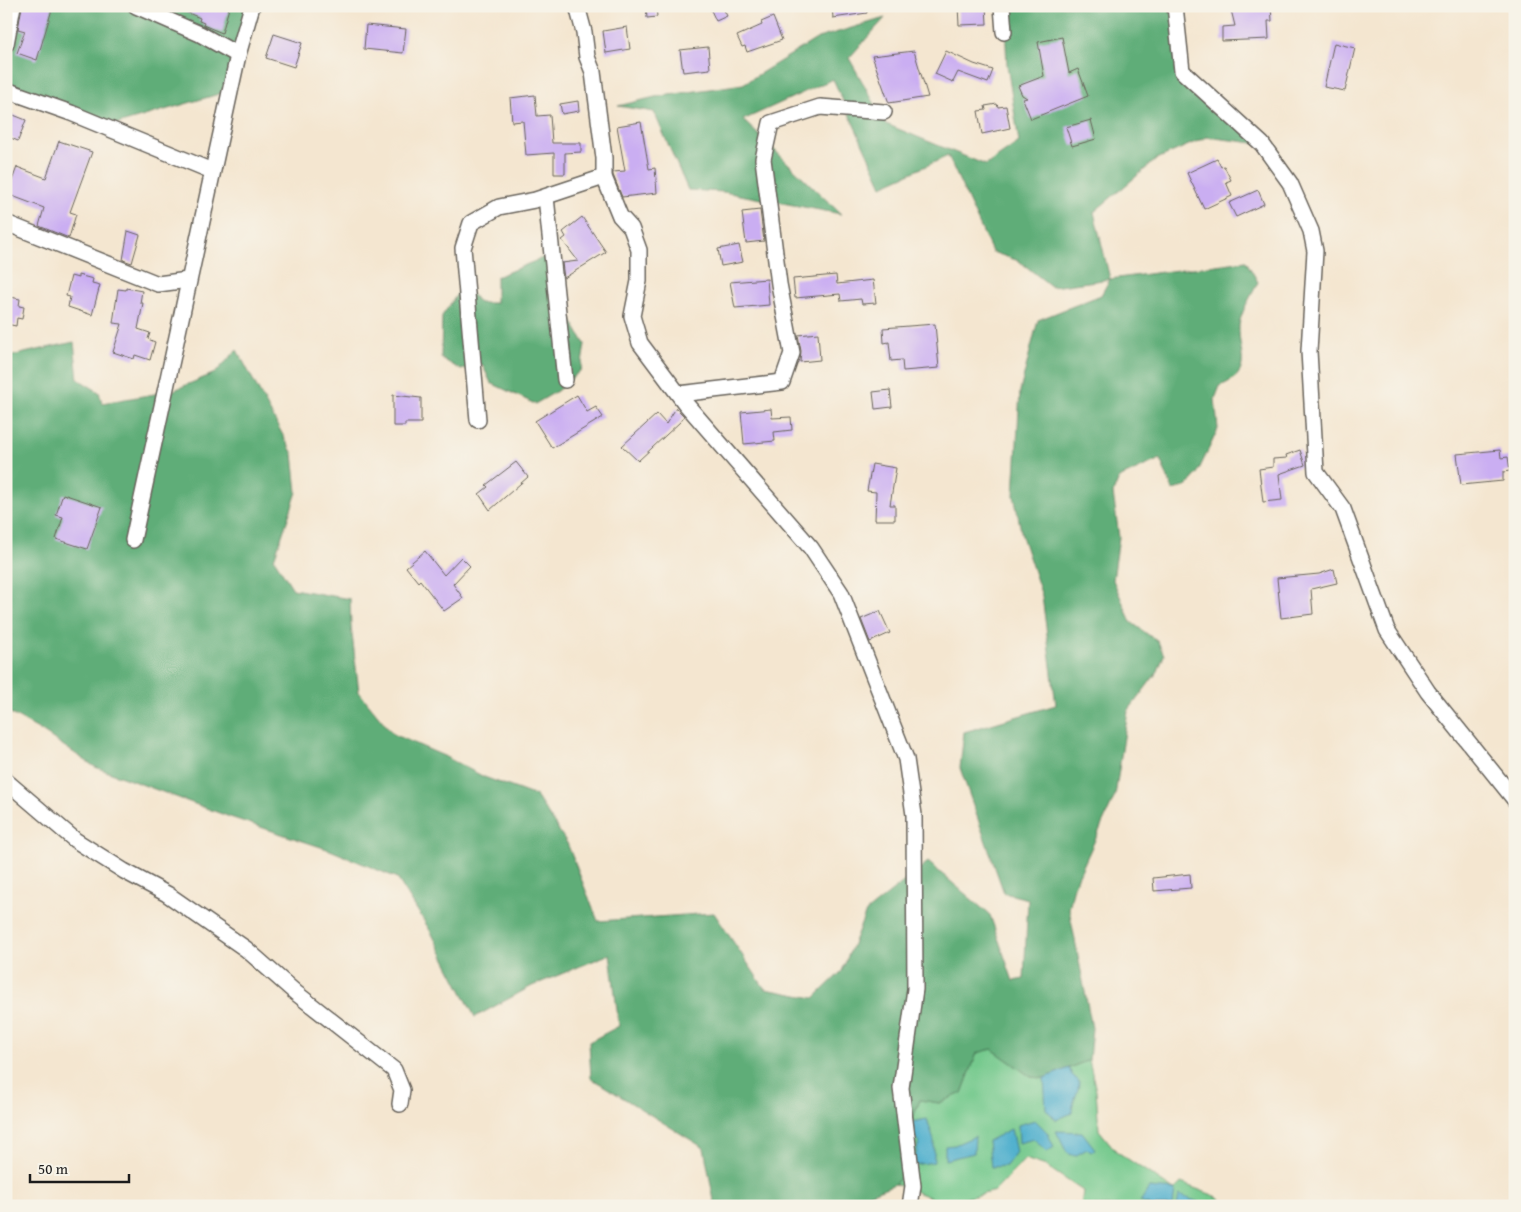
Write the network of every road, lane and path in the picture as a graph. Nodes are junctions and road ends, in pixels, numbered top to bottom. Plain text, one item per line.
1 (12, 6) edge
2 (136, 6) edge
3 (252, 6) edge
4 (577, 6) edge
5 (1002, 6) edge
6 (1175, 6) edge
7 (1004, 32) dead end
8 (6, 44) edge
9 (238, 55) junction
10 (6, 90) edge
11 (884, 112) dead end
12 (212, 171) junction
13 (604, 177) junction
14 (546, 197) junction
15 (6, 223) edge
16 (188, 280) junction
17 (565, 380) dead end
18 (679, 394) junction
19 (478, 420) dead end
20 (133, 540) dead end
21 (6, 781) edge
22 (1515, 800) edge
23 (400, 1104) dead end
24 (910, 1206) edge

1 - 8 street
2 - 9 street
3 - 9 street
4 - 13 street
5 - 7 street
6 - 22 street
9 - 12 street
10 - 12 street
11 - 18 street
12 - 16 street
13 - 14 street
13 - 18 street
14 - 17 street
14 - 19 street
15 - 16 street
16 - 20 street
18 - 24 street
21 - 23 street

